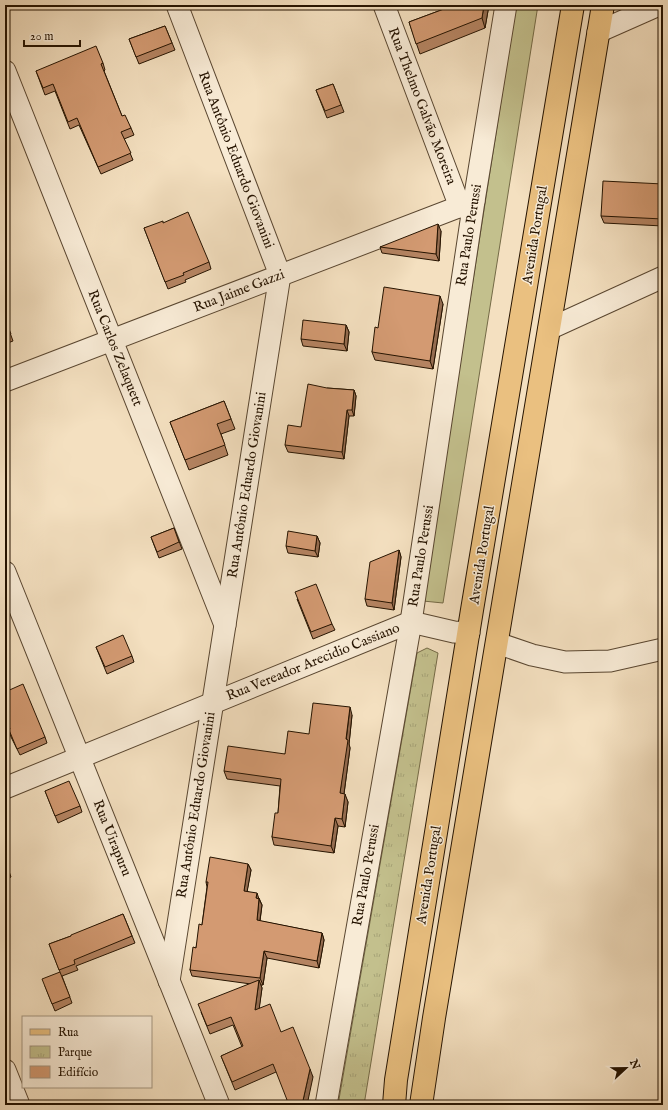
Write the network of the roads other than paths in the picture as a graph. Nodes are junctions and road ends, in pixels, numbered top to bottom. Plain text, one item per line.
1 (177, 5) edge
2 (384, 5) edge
3 (506, 5) edge
4 (573, 5) edge
5 (603, 5) edge
6 (659, 5) edge
7 (598, 32) junction
8 (5, 71) edge
9 (467, 204) junction
10 (280, 275) junction
11 (663, 276) edge
12 (549, 329) junction
13 (112, 340) junction
14 (5, 381) edge
15 (5, 572) edge
16 (411, 622) junction
17 (225, 625) junction
18 (469, 633) junction
19 (497, 643) junction
20 (663, 649) edge
21 (212, 703) junction
22 (80, 757) junction
23 (5, 788) edge
24 (418, 947) junction
25 (445, 952) junction
26 (169, 981) junction
27 (407, 1013) junction
28 (434, 1018) junction
29 (5, 1070) edge
30 (19, 1105) edge
31 (219, 1105) edge
32 (326, 1105) edge
33 (394, 1105) edge
34 (422, 1105) edge

1 - 10 street, Rua Antônio Eduardo Giovanini
2 - 9 street, Rua Thelmo Galvão Moreira
3 - 9 street, Rua Paulo Perussi
4 - 18 main road, Avenida Portugal
5 - 7 main road
6 - 7 street
7 - 12 main road
8 - 13 street, Rua Carlos Zelaquett
9 - 10 street, Rua Jaime Gazzi
9 - 16 street, Rua Paulo Perussi
10 - 13 street, Rua Jaime Gazzi
10 - 17 street, Rua Antônio Eduardo Giovanini
11 - 12 street
12 - 19 main road
13 - 14 street, Rua Jaime Gazzi
13 - 17 street, Rua Carlos Zelaquett
15 - 22 street, Rua Uirapuru
16 - 18 street, Rua Vereador Arecidio Cassiano
16 - 21 street, Rua Vereador Arecidio Cassiano
16 - 32 street, Rua Paulo Perussi
17 - 21 street, Rua Antônio Eduardo Giovanini
18 - 24 main road, Avenida Portugal
19 - 20 street
19 - 25 main road
21 - 22 street, Rua Vereador Arecidio Cassiano
21 - 26 street, Rua Antônio Eduardo Giovanini
22 - 23 street, Rua Vereador Arecidio Cassiano
22 - 26 street, Rua Uirapuru
24 - 25 main road
24 - 27 main road, Avenida Portugal
25 - 28 main road
26 - 31 street, Rua Uirapuru
27 - 28 main road
27 - 33 main road, Avenida Portugal
28 - 34 main road
29 - 30 street

